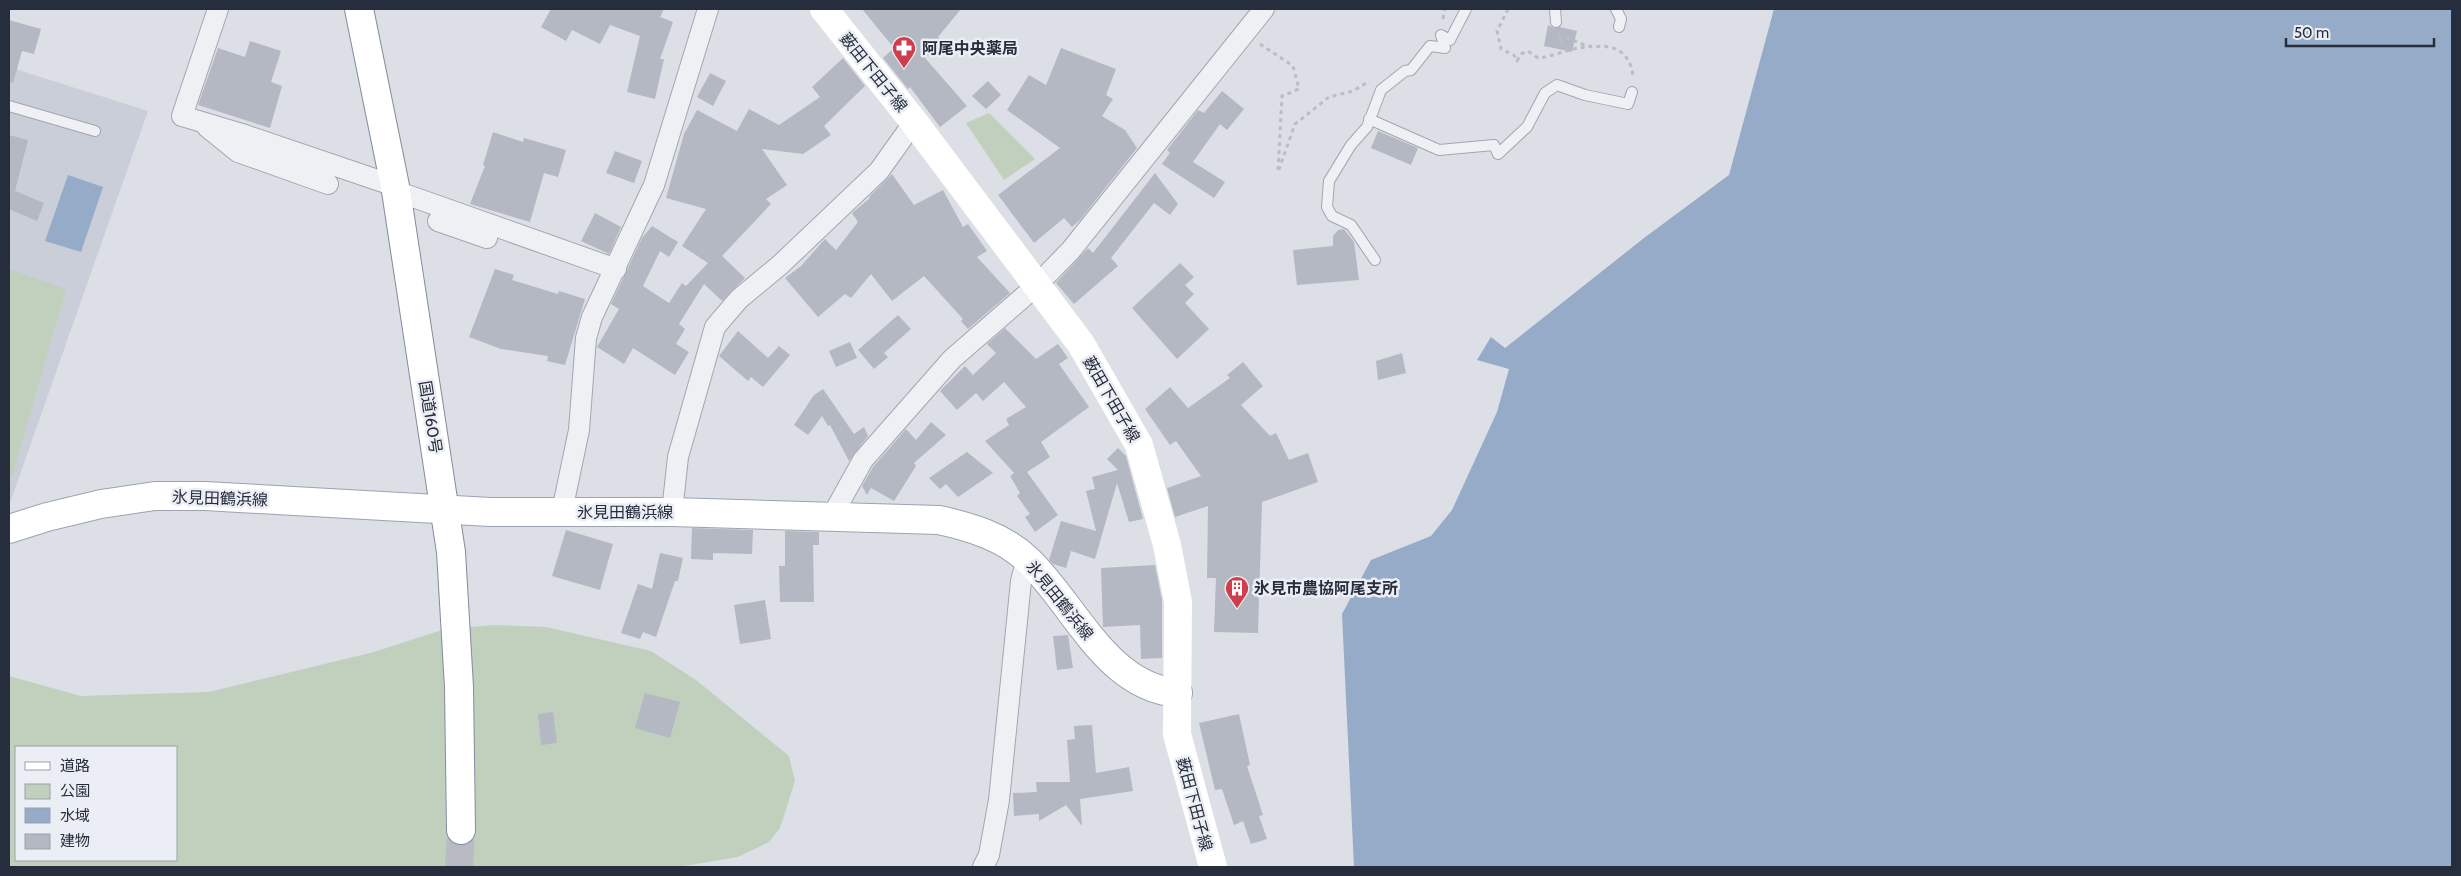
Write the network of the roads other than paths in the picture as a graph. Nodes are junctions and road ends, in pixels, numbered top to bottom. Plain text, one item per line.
1 (218, 9) edge
2 (359, 9) edge
3 (708, 9) edge
4 (824, 9) edge
5 (1264, 9) edge
6 (1466, 9) edge
7 (1555, 9) edge
8 (1616, 9) edge
9 (1556, 22) road end
10 (1619, 27) dead end
11 (1632, 92) road end
12 (9, 106) edge
13 (1369, 119) junction
14 (914, 122) junction
15 (202, 123) junction
16 (95, 131) dead end
17 (328, 184) dead end
18 (395, 189) junction
19 (438, 221) dead end
20 (550, 245) junction
21 (1375, 260) dead end
22 (616, 269) junction
23 (1036, 286) junction
24 (446, 510) junction
25 (562, 511) junction
26 (672, 512) junction
27 (832, 516) junction
28 (9, 529) edge
29 (1028, 559) junction
30 (1178, 693) junction
31 (461, 830) tunnel mouth
32 (983, 867) edge
33 (1213, 867) edge

1 - 15 street
2 - 18 main road, 国道160号
3 - 22 street
4 - 14 main road, 薮田下田子線
5 - 23 street
6 - 13 lane
7 - 9 lane
8 - 10 lane
11 - 13 lane
12 - 16 lane
13 - 21 lane
14 - 23 main road, 薮田下田子線
14 - 26 street
15 - 17 street
15 - 18 street
18 - 20 street
18 - 24 main road, 国道160号
19 - 20 street
20 - 22 street
22 - 25 street
23 - 27 street
23 - 30 main road, 薮田下田子線
24 - 25 main road, 氷見田鶴浜線
24 - 28 main road, 氷見田鶴浜線
24 - 31 main road, 国道160号
25 - 26 main road, 氷見田鶴浜線
26 - 27 main road, 氷見田鶴浜線
27 - 29 main road, 氷見田鶴浜線
29 - 30 main road, 氷見田鶴浜線
29 - 32 street
30 - 33 main road, 薮田下田子線

